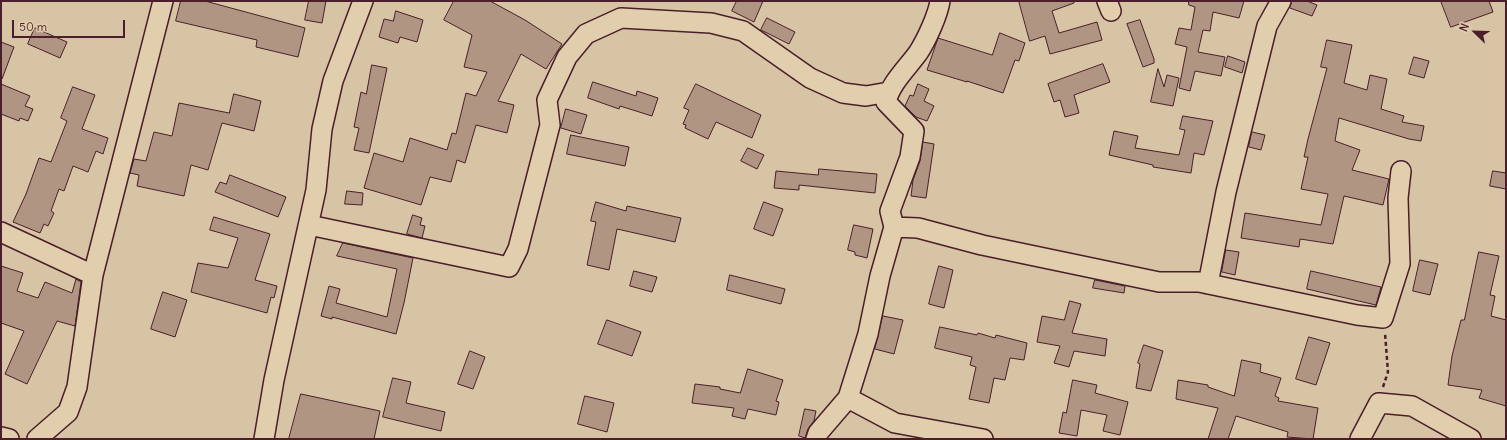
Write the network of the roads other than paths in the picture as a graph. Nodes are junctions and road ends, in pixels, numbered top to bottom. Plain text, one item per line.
1 (163, 1) edge
2 (363, 1) edge
3 (940, 1) edge
4 (1281, 1) edge
5 (889, 92) junction
6 (1401, 170) dead end
7 (309, 225) junction
8 (894, 227) junction
9 (1, 232) edge
10 (93, 275) junction
11 (1208, 284) junction
12 (848, 398) junction
13 (1, 436) edge
14 (9, 439) edge
15 (37, 439) edge
16 (264, 439) edge
17 (816, 439) edge
18 (983, 439) edge
19 (1360, 439) edge
20 (1471, 439) edge

1 - 10 street
2 - 7 street
3 - 5 street
4 - 11 street
5 - 7 street
5 - 8 street
6 - 11 street
7 - 16 street
8 - 11 street
8 - 12 street
9 - 10 street
10 - 15 street
12 - 17 street
12 - 18 street
13 - 14 street
19 - 20 street

